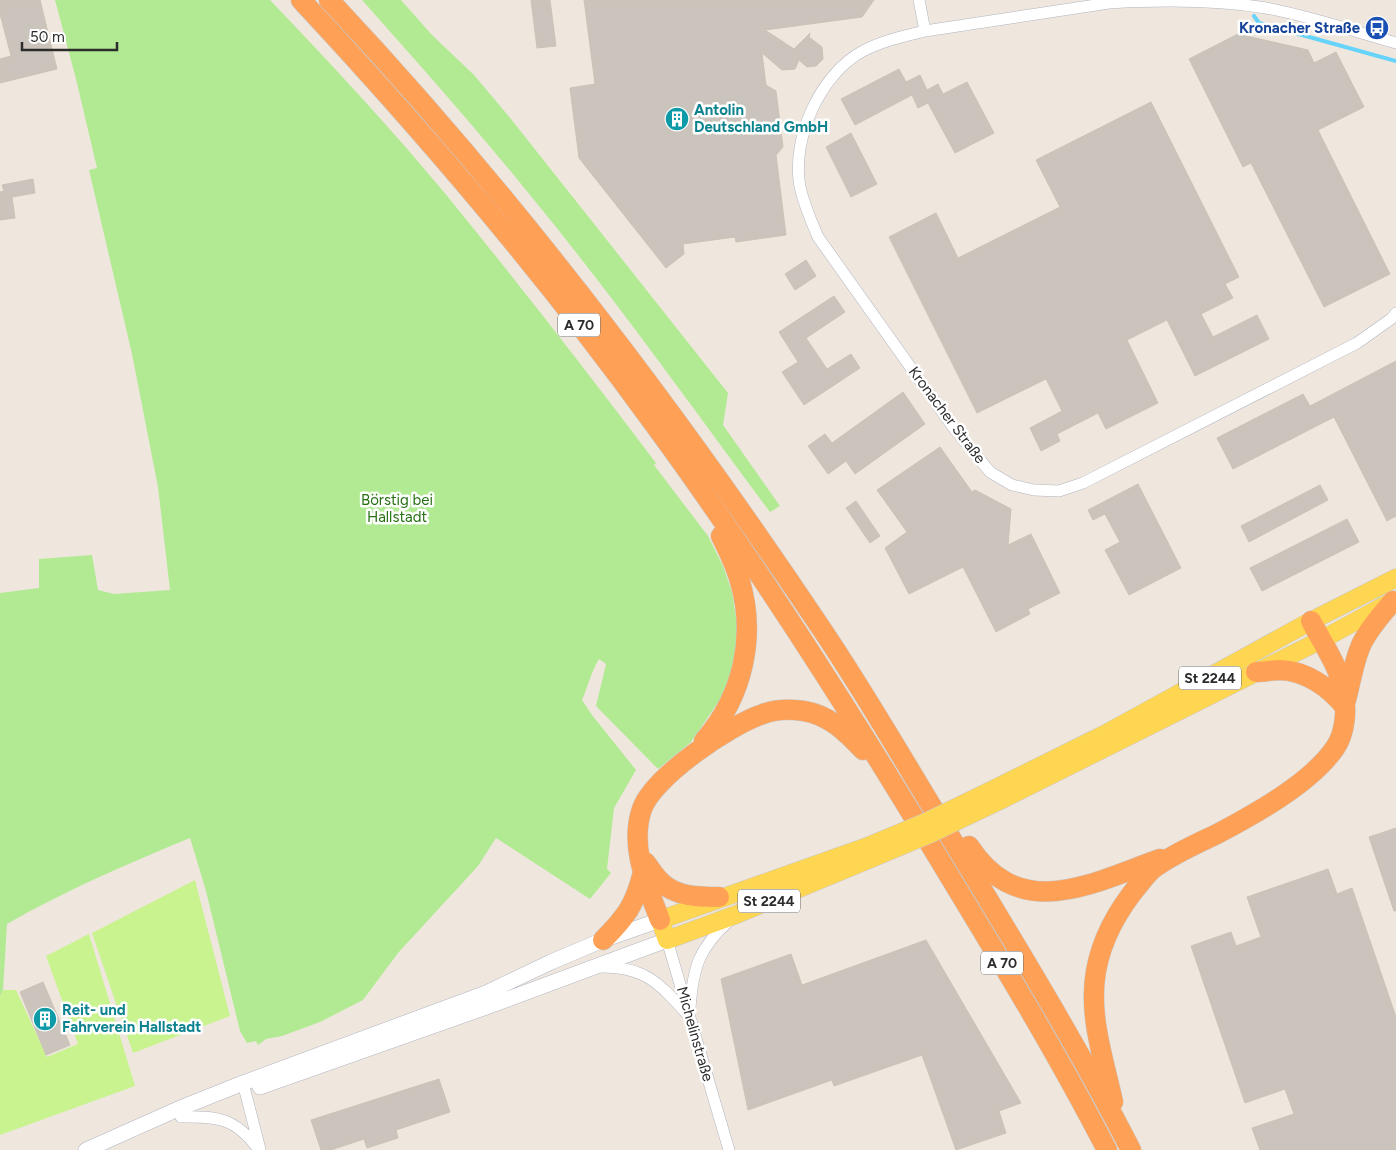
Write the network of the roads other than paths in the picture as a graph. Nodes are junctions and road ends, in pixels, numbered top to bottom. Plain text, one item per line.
1 (300, 0) edge
2 (329, 0) edge
3 (920, 0) edge
4 (1133, 0) edge
5 (924, 31) junction
6 (1396, 43) edge
7 (1396, 313) edge
8 (699, 487) junction
9 (1396, 578) edge
10 (1394, 600) edge
11 (1311, 621) junction
12 (1321, 640) junction
13 (1256, 672) junction
14 (1345, 707) junction
15 (693, 754) junction
16 (898, 792) junction
17 (999, 794) junction
18 (931, 805) junction
19 (1185, 849) junction
20 (868, 853) junction
21 (641, 863) junction
22 (719, 897) junction
23 (735, 915) junction
24 (660, 920) junction
25 (603, 940) junction
26 (667, 940) junction
27 (593, 967) junction
28 (690, 1017) junction
29 (245, 1087) junction
30 (181, 1117) junction
31 (1118, 1124) junction
32 (86, 1150) edge
33 (109, 1150) edge
34 (259, 1150) edge
35 (729, 1150) edge
36 (1108, 1150) edge
37 (1132, 1150) edge

1 - 8 highway, A 70
2 - 18 highway, A 70
3 - 5 street
4 - 5 street, Kronacher Straße
4 - 6 street, Kronacher Straße
5 - 7 street, Kronacher Straße
8 - 15 highway
8 - 16 highway, A 70
9 - 11 main road, St 2244
10 - 12 main road, St 2244
10 - 14 highway
11 - 12 highway
11 - 17 main road, St 2244
12 - 13 main road, St 2244
12 - 14 highway
13 - 14 highway
13 - 17 main road, St 2244
14 - 19 highway
15 - 16 highway
15 - 21 highway
16 - 36 highway, A 70
17 - 20 main road, St 2244, bridge
18 - 19 highway
18 - 31 highway, A 70
19 - 31 highway
20 - 22 main road, St 2244
20 - 23 main road, St 2244
21 - 22 highway
21 - 24 highway
21 - 25 highway
22 - 24 main road, St 2244
23 - 26 main road, St 2244
23 - 28 street
24 - 25 main road, St 2244
24 - 26 main road, Michelinstraße
25 - 29 main road, St 2244
26 - 27 main road, St 2244
26 - 28 street, Michelinstraße
27 - 28 street
27 - 29 main road, St 2244
28 - 35 street, Michelinstraße
29 - 30 main road, St 2244
29 - 32 main road, St 2244
29 - 34 street
30 - 33 main road, St 2244
30 - 34 street
31 - 37 highway, A 70

